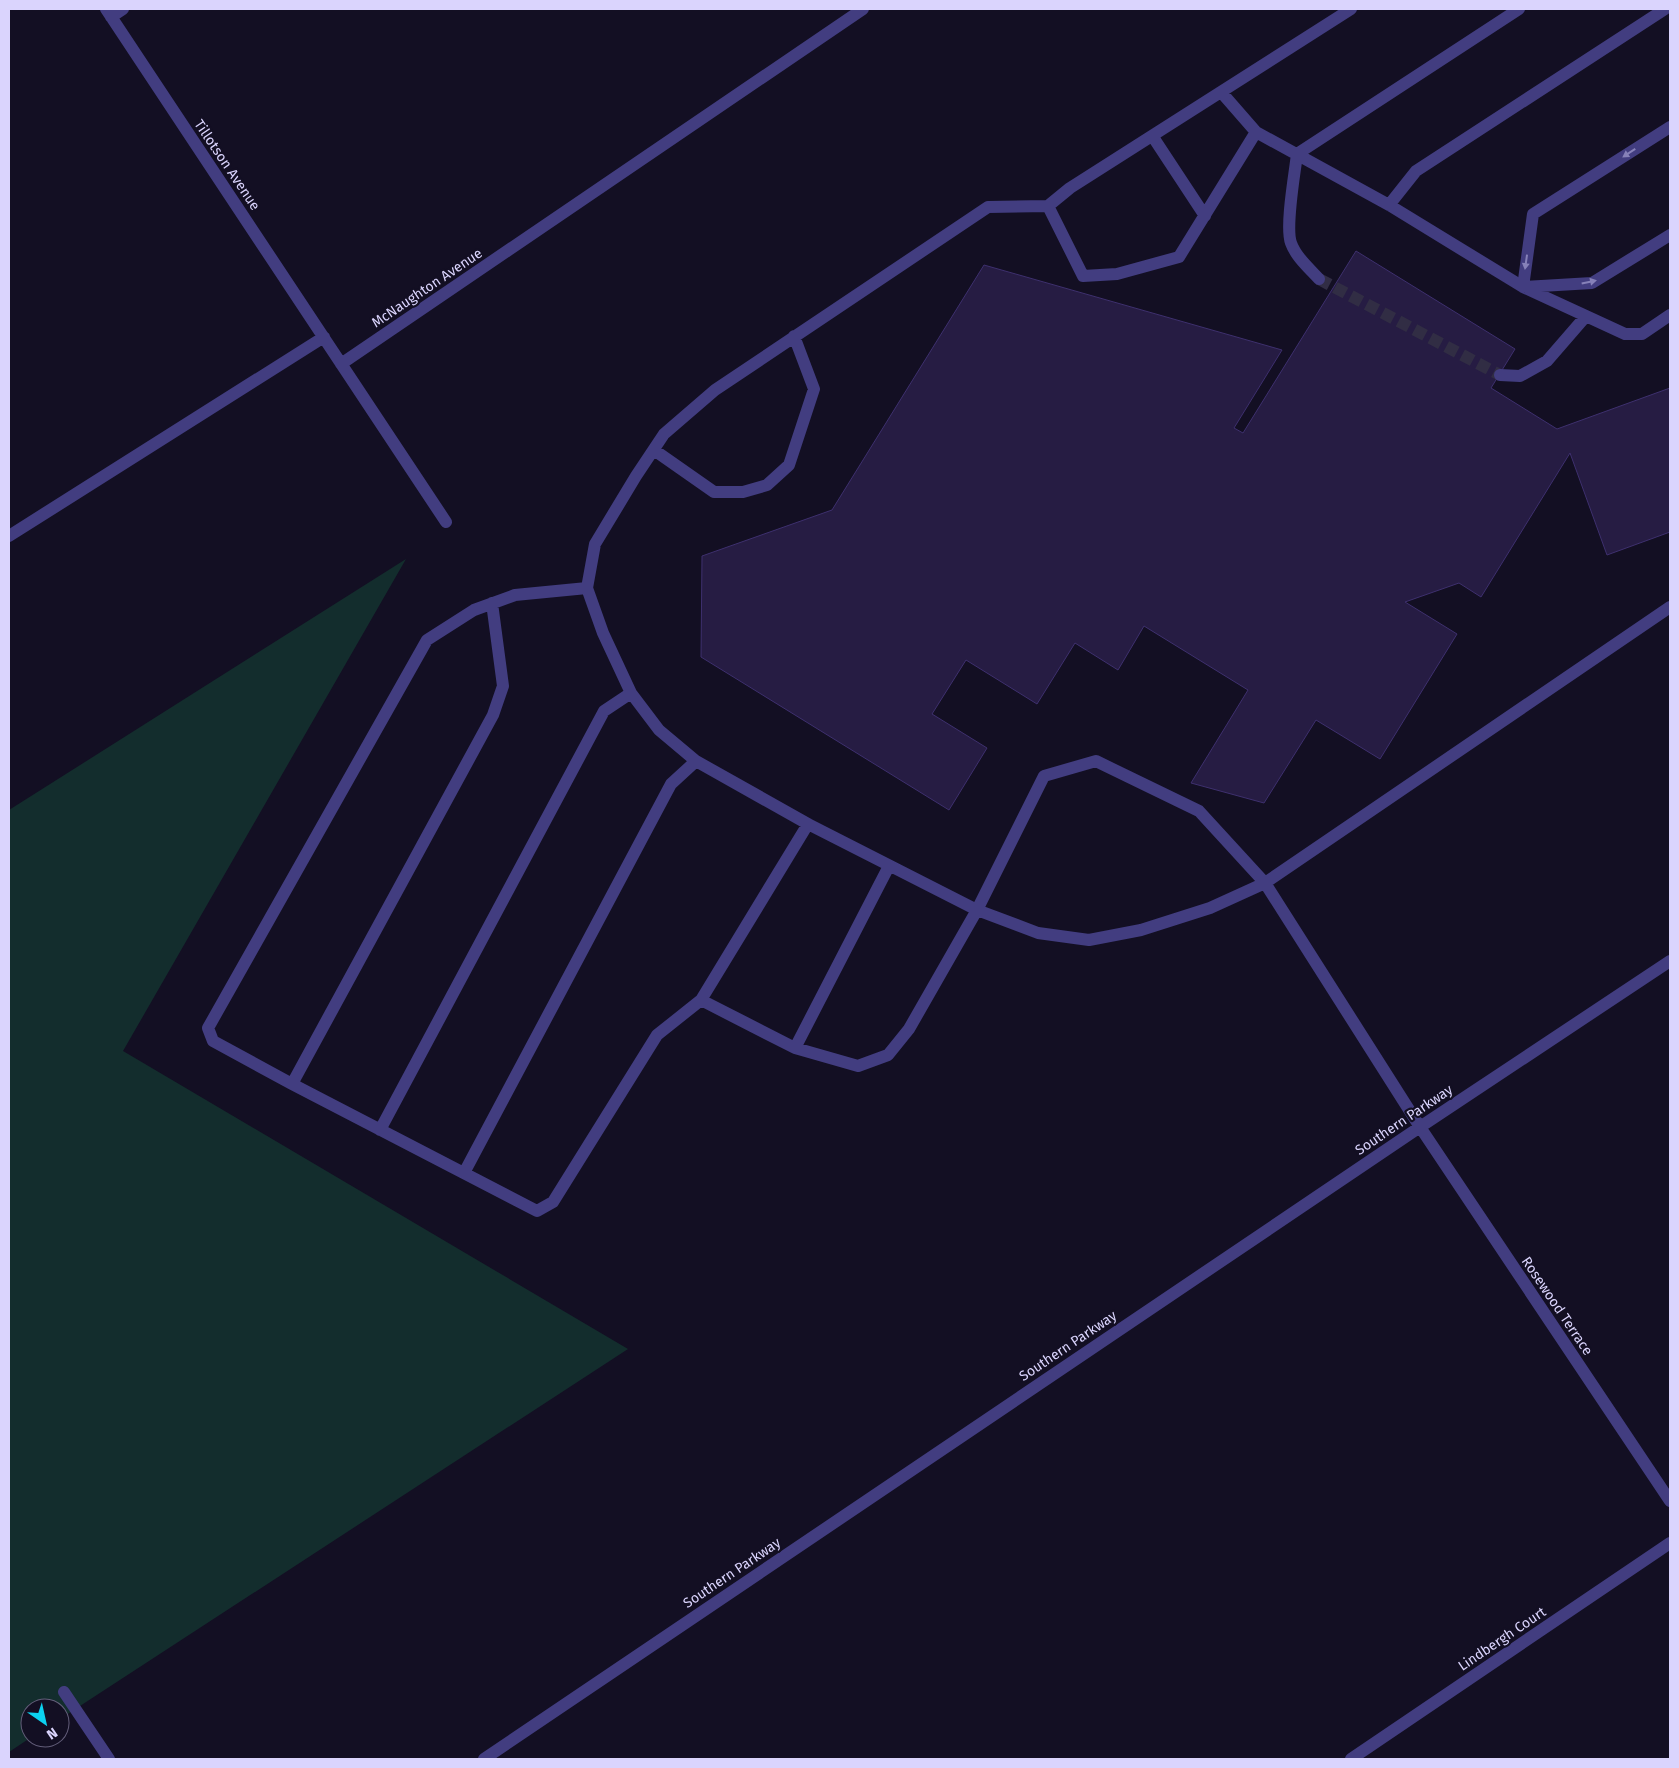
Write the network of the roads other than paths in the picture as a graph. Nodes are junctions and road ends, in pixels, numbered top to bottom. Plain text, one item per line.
1 (123, 9) edge
2 (864, 9) edge
3 (1351, 9) edge
4 (1519, 9) edge
5 (1665, 9) edge
6 (108, 13) edge
7 (1222, 93) junction
8 (1670, 126) edge
9 (1256, 132) junction
10 (1152, 137) junction
11 (1297, 154) junction
12 (1389, 205) junction
13 (1048, 206) junction
14 (1205, 216) junction
15 (1670, 235) edge
16 (1319, 279) tunnel mouth
17 (1523, 287) junction
18 (1670, 315) edge
19 (1586, 316) junction
20 (794, 336) junction
21 (324, 337) junction
22 (341, 364) junction
23 (1500, 375) tunnel mouth
24 (654, 450) junction
25 (446, 522) dead end
26 (9, 536) edge
27 (587, 588) junction
28 (492, 603) junction
29 (1669, 610) edge
30 (631, 693) junction
31 (696, 760) junction
32 (808, 824) junction
33 (889, 866) junction
34 (1265, 883) junction
35 (977, 910) junction
36 (1670, 961) edge
37 (701, 1000) junction
38 (795, 1048) junction
39 (292, 1084) junction
40 (1420, 1127) junction
41 (380, 1130) junction
42 (464, 1173) junction
43 (1670, 1501) edge
44 (1670, 1543) edge
45 (64, 1692) dead end
46 (109, 1759) edge
47 (484, 1759) edge
48 (1351, 1759) edge

1 - 6 street
2 - 22 street, McNaughton Avenue
3 - 7 street
4 - 11 street
5 - 12 street
6 - 21 street, Tillotson Avenue
7 - 9 street
7 - 10 street
8 -> 17 street
9 - 11 street
9 - 14 street
10 - 13 street
10 - 14 street
11 - 12 street
11 - 16 street
12 - 17 street
13 - 14 street
13 - 20 street
17 -> 15 street
17 - 19 street
18 - 19 street
19 - 23 street
20 - 24 street
20 - 24 street
21 - 22 street
21 - 26 street
22 - 25 street
24 - 27 street
27 - 28 street
27 - 30 street
28 - 39 street
28 - 39 street
29 - 34 street
30 - 31 street
30 - 41 street
31 - 32 street
31 - 42 street
32 - 33 street
32 - 37 street
33 - 35 street
33 - 38 street
34 - 35 street
34 - 35 street, Rosewood Terrace
34 - 40 street, Rosewood Terrace
35 - 38 street, Rosewood Terrace
36 - 40 street, Southern Parkway
37 - 38 street, Rosewood Terrace
37 - 42 street
39 - 41 street
40 - 43 street, Rosewood Terrace
40 - 47 street, Southern Parkway
41 - 42 street
44 - 48 street, Lindbergh Court
45 - 46 street

